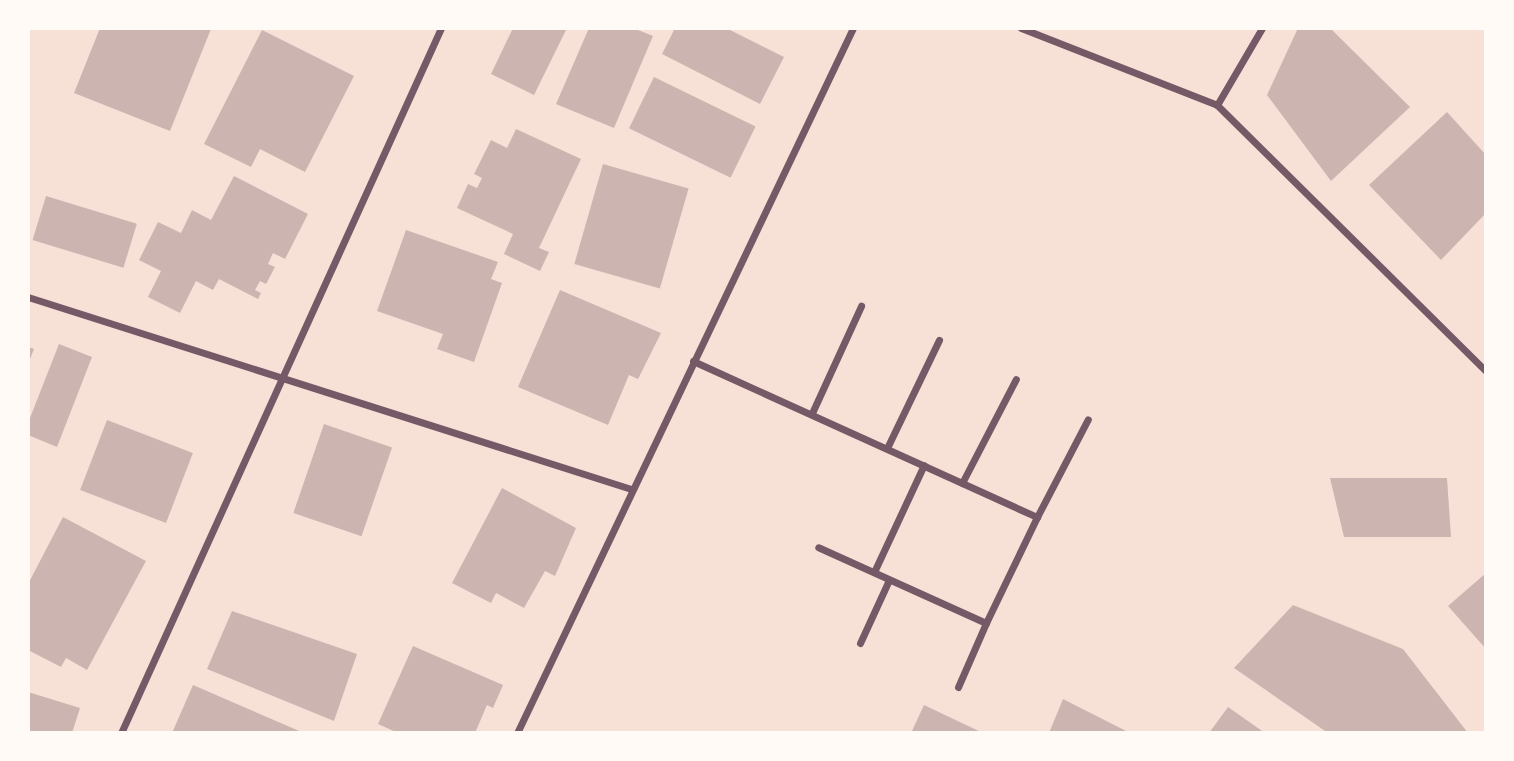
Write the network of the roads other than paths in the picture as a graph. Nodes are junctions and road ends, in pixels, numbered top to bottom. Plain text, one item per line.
1 (441, 28) edge
2 (853, 28) edge
3 (1021, 28) edge
4 (1262, 28) edge
5 (1217, 105) junction
6 (28, 297) edge
7 (862, 306) dead end
8 (939, 340) dead end
9 (693, 361) junction
10 (1486, 371) edge
11 (284, 376) junction
12 (1016, 379) dead end
13 (812, 413) junction
14 (1088, 419) dead end
15 (887, 448) junction
16 (924, 465) junction
17 (962, 483) junction
18 (631, 489) junction
19 (1037, 517) junction
20 (818, 547) dead end
21 (874, 572) junction
22 (890, 580) junction
23 (986, 623) junction
24 (860, 643) dead end
25 (958, 687) dead end
26 (121, 733) edge
27 (517, 733) edge

1 - 11 street
2 - 9 street
3 - 5 street
4 - 5 street
5 - 10 street
6 - 11 street
7 - 13 street
8 - 15 street
9 - 13 street
9 - 18 street
11 - 18 street
11 - 26 street
12 - 17 street
13 - 15 street
14 - 19 street
15 - 16 street
16 - 17 street
16 - 21 street
17 - 19 street
18 - 27 street
19 - 23 street
20 - 21 street
21 - 22 street
22 - 23 street
22 - 24 street
23 - 25 street

